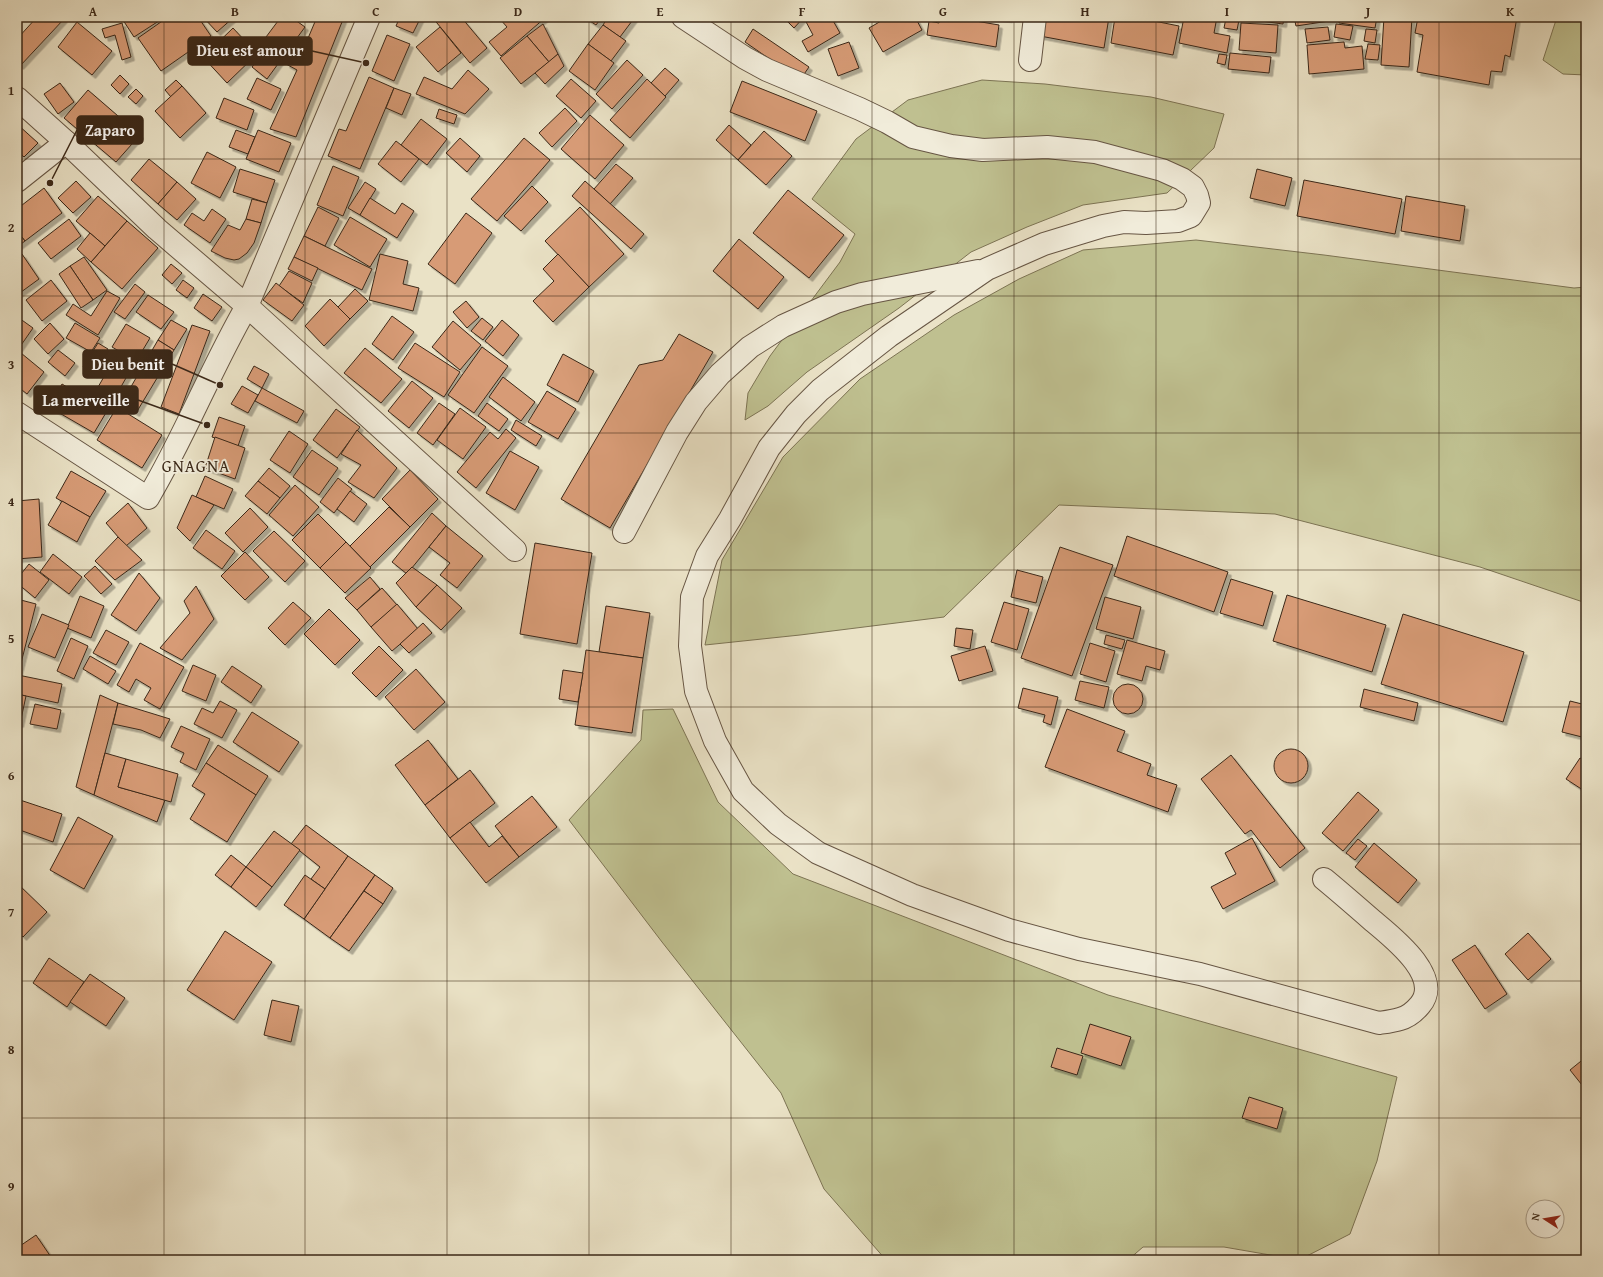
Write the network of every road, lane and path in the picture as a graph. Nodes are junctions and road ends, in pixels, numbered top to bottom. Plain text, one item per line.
1 (369, 17) edge
2 (684, 17) edge
3 (1035, 17) edge
4 (1030, 60) dead end
5 (17, 98) edge
6 (66, 142) junction
7 (17, 181) edge
8 (987, 269) junction
9 (247, 306) junction
10 (17, 413) edge
11 (624, 532) dead end
12 (515, 550) dead end
13 (1324, 879) dead end

1 - 9 street
2 - 8 street
3 - 4 street
5 - 6 street
6 - 7 street
6 - 9 street
8 - 11 street
8 - 13 street
9 - 10 street
9 - 12 street

